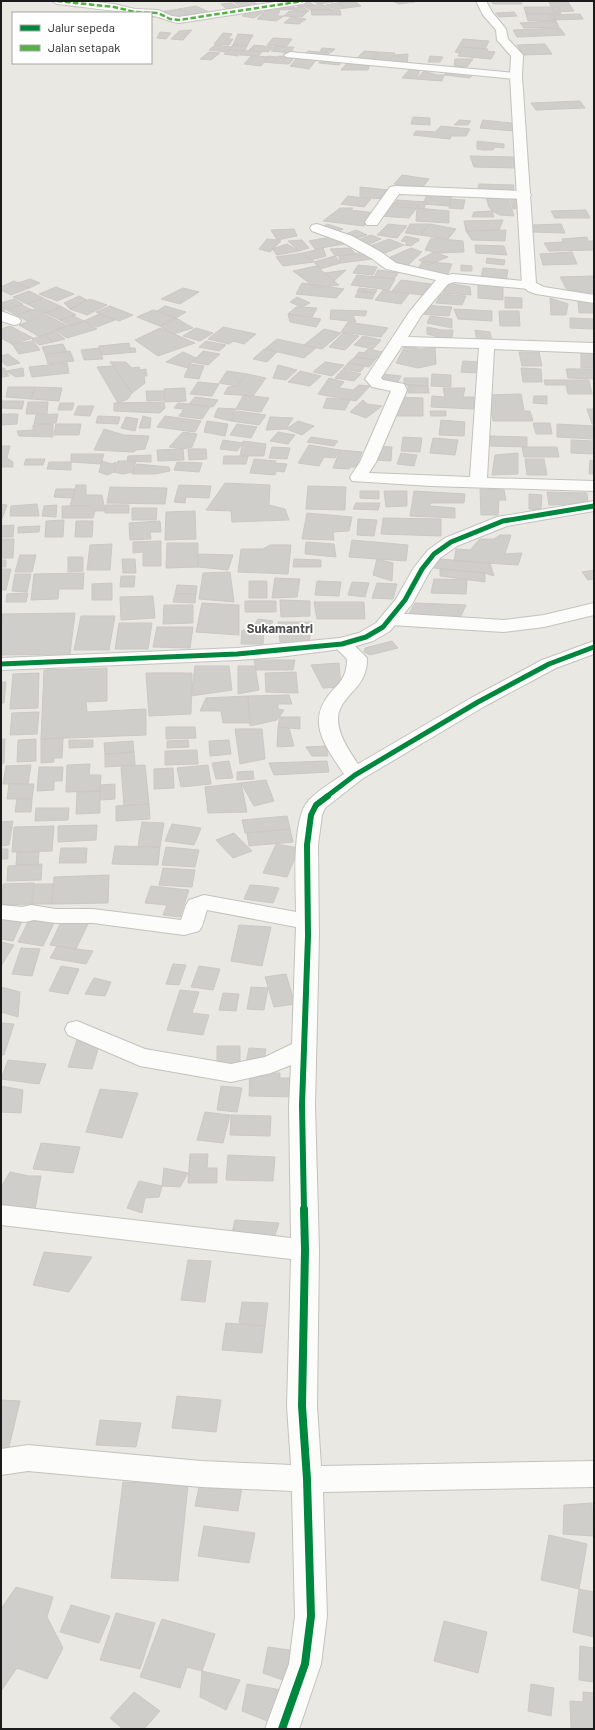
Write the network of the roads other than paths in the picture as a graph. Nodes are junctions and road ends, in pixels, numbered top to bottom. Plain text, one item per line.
1 (57, 1) edge
2 (303, 1) edge
3 (481, 1) edge
4 (135, 12) edge
5 (152, 13) edge
6 (290, 55) dead end
7 (516, 76) junction
8 (524, 195) junction
9 (372, 222) dead end
10 (317, 228) dead end
11 (448, 279) junction
12 (529, 285) junction
13 (594, 299) edge
14 (398, 341) junction
15 (487, 344) junction
16 (594, 348) edge
17 (478, 483) junction
18 (594, 486) edge
19 (594, 506) edge
20 (594, 609) edge
21 (391, 618) junction
22 (342, 644) junction
23 (594, 646) edge
24 (1, 664) edge
25 (355, 775) junction
26 (1, 912) edge
27 (308, 922) junction
28 (77, 1029) dead end
29 (304, 1049) junction
30 (1, 1215) edge
31 (305, 1250) junction
32 (1, 1462) edge
33 (594, 1474) edge
34 (306, 1479) junction
35 (282, 1729) edge

1 - 4 street
2 - 5 street
3 - 7 street
6 - 7 street
7 - 8 street
8 - 9 street
8 - 12 street
10 - 11 street
11 - 12 street
11 - 14 street
12 - 13 street
14 - 15 street
14 - 17 street
15 - 16 street
15 - 17 street
17 - 18 street
19 - 21 street
20 - 21 street
21 - 22 street
22 - 24 street
22 - 25 street
23 - 25 street
25 - 27 street
26 - 27 street
27 - 29 street
28 - 29 street
29 - 31 street
30 - 31 street
31 - 34 street
32 - 34 street
33 - 34 street
34 - 35 street

